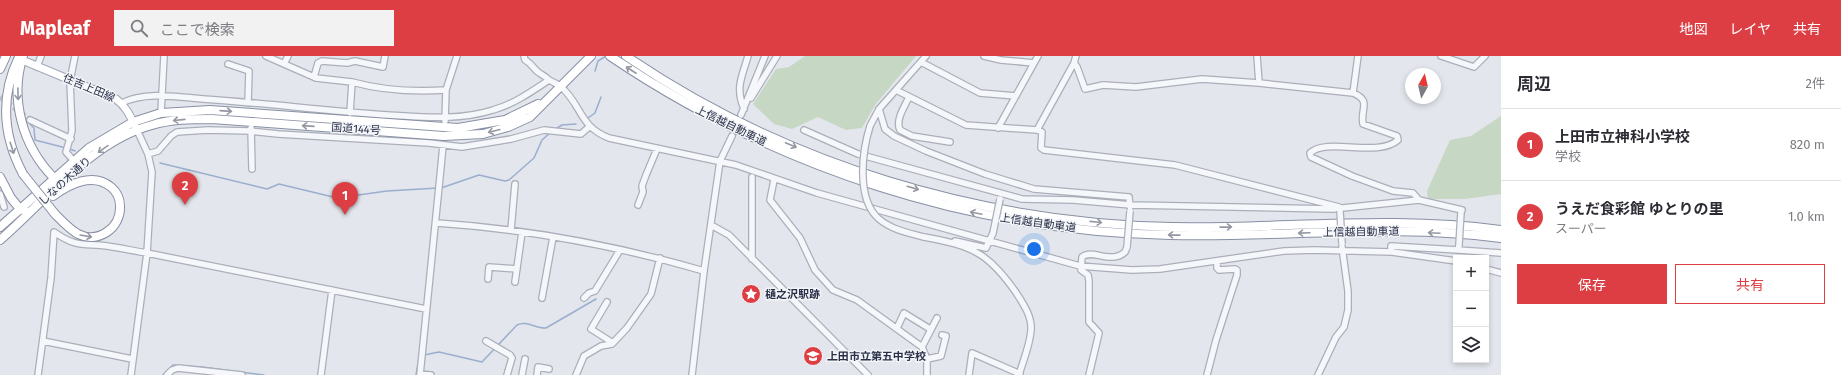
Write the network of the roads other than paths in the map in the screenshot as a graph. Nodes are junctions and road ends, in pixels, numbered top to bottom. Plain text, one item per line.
1 (6, 56) edge
2 (19, 56) edge
3 (41, 56) edge
4 (75, 56) edge
5 (164, 56) edge
6 (266, 56) edge
7 (288, 56) edge
8 (385, 56) edge
9 (457, 56) edge
10 (524, 56) edge
11 (591, 56) edge
12 (610, 56) edge
13 (626, 56) edge
14 (748, 56) edge
15 (765, 56) edge
16 (777, 56) edge
17 (926, 56) edge
18 (984, 56) edge
19 (1038, 56) edge
20 (1076, 56) edge
21 (1257, 56) edge
22 (1358, 56) edge
23 (1441, 56) edge
24 (1485, 56) edge
25 (25, 59) edge
26 (921, 62) junction
27 (1034, 63) junction
28 (1074, 63) junction
29 (228, 64) dead end
30 (284, 64) junction
31 (37, 67) junction
32 (0, 68) edge
33 (314, 77) junction
34 (549, 80) junction
35 (70, 81) junction
36 (352, 82) junction
37 (1259, 83) junction
38 (560, 86) junction
39 (446, 90) junction
40 (896, 90) junction
41 (1353, 94) junction
42 (1016, 96) junction
43 (162, 97) junction
44 (909, 97) junction
45 (122, 103) junction
46 (248, 103) junction
47 (744, 109) junction
48 (879, 109) junction
49 (161, 113) junction
50 (350, 113) junction
51 (741, 115) dead end
52 (444, 119) junction
53 (30, 120) tunnel mouth
54 (133, 122) junction
55 (252, 122) junction
56 (589, 127) junction
57 (445, 128) junction
58 (998, 128) junction
59 (137, 130) junction
60 (804, 130) dead end
61 (1037, 130) junction
62 (250, 131) junction
63 (732, 136) dead end
64 (71, 139) junction
65 (950, 142) dead end
66 (443, 145) junction
67 (657, 149) junction
68 (148, 154) junction
69 (74, 161) junction
70 (720, 161) junction
71 (252, 169) dead end
72 (0, 177) edge
73 (752, 177) dead end
74 (54, 178) junction
75 (774, 180) junction
76 (515, 184) dead end
77 (55, 189) junction
78 (0, 194) edge
79 (1000, 196) junction
80 (1419, 200) junction
81 (638, 205) dead end
82 (1131, 205) junction
83 (4, 207) dead end
84 (20, 209) junction
85 (1341, 210) junction
86 (22, 220) junction
87 (437, 223) junction
88 (711, 225) junction
89 (0, 227) edge
90 (511, 230) junction
91 (1501, 230) edge
92 (522, 232) junction
93 (553, 237) junction
94 (1501, 238) edge
95 (0, 240) edge
96 (950, 242) junction
97 (990, 242) junction
98 (1342, 247) junction
99 (1458, 248) junction
100 (620, 250) junction
101 (1391, 251) junction
102 (147, 253) junction
103 (1501, 253) edge
104 (660, 258) junction
105 (752, 259) junction
106 (1453, 260) edge
107 (1217, 261) junction
108 (1080, 266) junction
109 (517, 269) junction
110 (1489, 270) edge
111 (704, 271) junction
112 (1501, 274) edge
113 (488, 279) dead end
114 (515, 282) dead end
115 (332, 290) junction
116 (542, 298) dead end
117 (584, 298) dead end
118 (607, 302) dead end
119 (426, 308) junction
120 (937, 318) dead end
121 (897, 328) junction
122 (930, 329) junction
123 (942, 335) dead end
124 (43, 341) junction
125 (486, 341) dead end
126 (613, 343) junction
127 (922, 347) junction
128 (132, 359) junction
129 (525, 359) dead end
130 (927, 359) junction
131 (549, 369) dead end
132 (420, 374) edge
133 (1320, 374) edge
134 (38, 375) edge
135 (130, 375) edge
136 (166, 375) edge
137 (242, 375) edge
138 (321, 375) edge
139 (431, 375) edge
140 (508, 375) edge
141 (522, 375) edge
142 (537, 375) edge
143 (576, 375) edge
144 (692, 375) edge
145 (868, 375) edge
146 (927, 375) edge
147 (969, 375) edge
148 (1019, 375) edge
149 (1089, 375) edge
150 (1207, 375) edge

1 - 32 highway
2 -> 86 highway, bridge
3 - 31 street
4 - 35 street
5 - 43 street
6 - 30 street
7 - 30 street
8 - 33 street
9 - 39 street
10 - 34 street
11 - 38 highway, 国道144号
94 -> 12 highway, 上信越自動車道
13 -> 91 highway, 上信越自動車道
14 - 47 street
15 - 47 street
16 - 47 street
17 - 26 street
18 - 27 street
19 - 27 street
20 - 28 street
21 - 37 street
22 - 41 street
23 - 24 street
25 - 31 main road, 住吉上田線
25 -> 74 highway
26 - 40 street
26 - 42 street
27 - 42 street
28 - 37 street
28 - 61 street
29 - 46 street
30 - 33 street
31 - 35 main road, 住吉上田線
33 - 36 street
34 - 38 street
34 - 52 street
35 - 45 main road, 住吉上田線
35 - 64 street
36 - 39 street
36 - 50 street
37 - 41 street
38 -> 55 highway, 国道144号
38 - 56 street
38 - 57 highway, 国道144号
39 - 52 street
40 - 44 street
40 - 48 street
41 - 80 street
42 - 58 street
43 - 45 street
43 - 46 street
43 - 49 street
44 - 58 street
44 - 65 street
45 - 54 main road, 住吉上田線
46 - 50 street
47 - 51 street
48 - 82 street
48 - 96 street, bridge
49 - 54 highway, 国道144号
49 -> 57 highway, 国道144号
50 - 52 street
52 - 57 street
53 - 64 street
54 - 59 main road, 住吉上田線
54 - 69 highway, しなの木通り
55 -> 59 highway, 国道144号
55 - 62 street
56 - 66 street
56 - 67 street
58 - 61 street
59 - 68 street
59 -> 77 highway, しなの木通り
60 - 79 street
61 - 85 street
62 - 66 street
62 - 68 street
62 - 71 street
63 - 70 street
64 - 69 street
66 - 87 street
67 - 70 street
67 - 81 street
68 - 102 street
69 - 74 highway, しなの木通り
70 - 75 street
70 - 88 street
72 - 84 highway
73 - 105 street
74 - 84 highway, しなの木通り
75 - 97 street
75 - 121 street
76 - 90 street
77 - 84 highway
77 - 86 highway, しなの木通り
78 - 83 street
79 - 82 street
79 - 97 street, bridge
80 - 85 street
80 - 99 street, bridge
82 - 85 street
82 - 108 street, bridge
84 - 89 highway, しなの木通り
85 - 98 street, bridge
86 - 95 highway, しなの木通り
87 - 90 street
87 - 119 street
88 - 105 street
88 - 111 street
90 - 92 street
92 - 93 street
92 - 109 street
93 - 100 street
93 - 116 street
96 - 97 street
96 - 148 street
97 - 108 street
98 - 101 street
98 - 107 street
98 - 133 street
99 - 101 street
99 - 103 street
100 - 104 street
100 - 117 street
101 - 106 street
102 - 115 street
102 - 124 street
102 - 128 street
104 - 111 street
104 - 126 street
105 - 145 street
107 - 108 street
107 - 150 street
108 - 149 street
109 - 113 street
109 - 114 street
110 - 112 street
111 - 144 street
115 - 119 street
115 - 138 street
118 - 126 street
119 - 132 street
120 - 122 street
121 - 122 street
121 - 127 street
122 - 127 street
123 - 130 street
124 - 128 street
124 - 134 street
125 - 140 street
126 - 143 street
127 - 130 street
128 - 135 street
129 - 141 street
130 - 146 street
131 - 142 street
132 - 139 street
136 - 137 street
147 - 148 street

